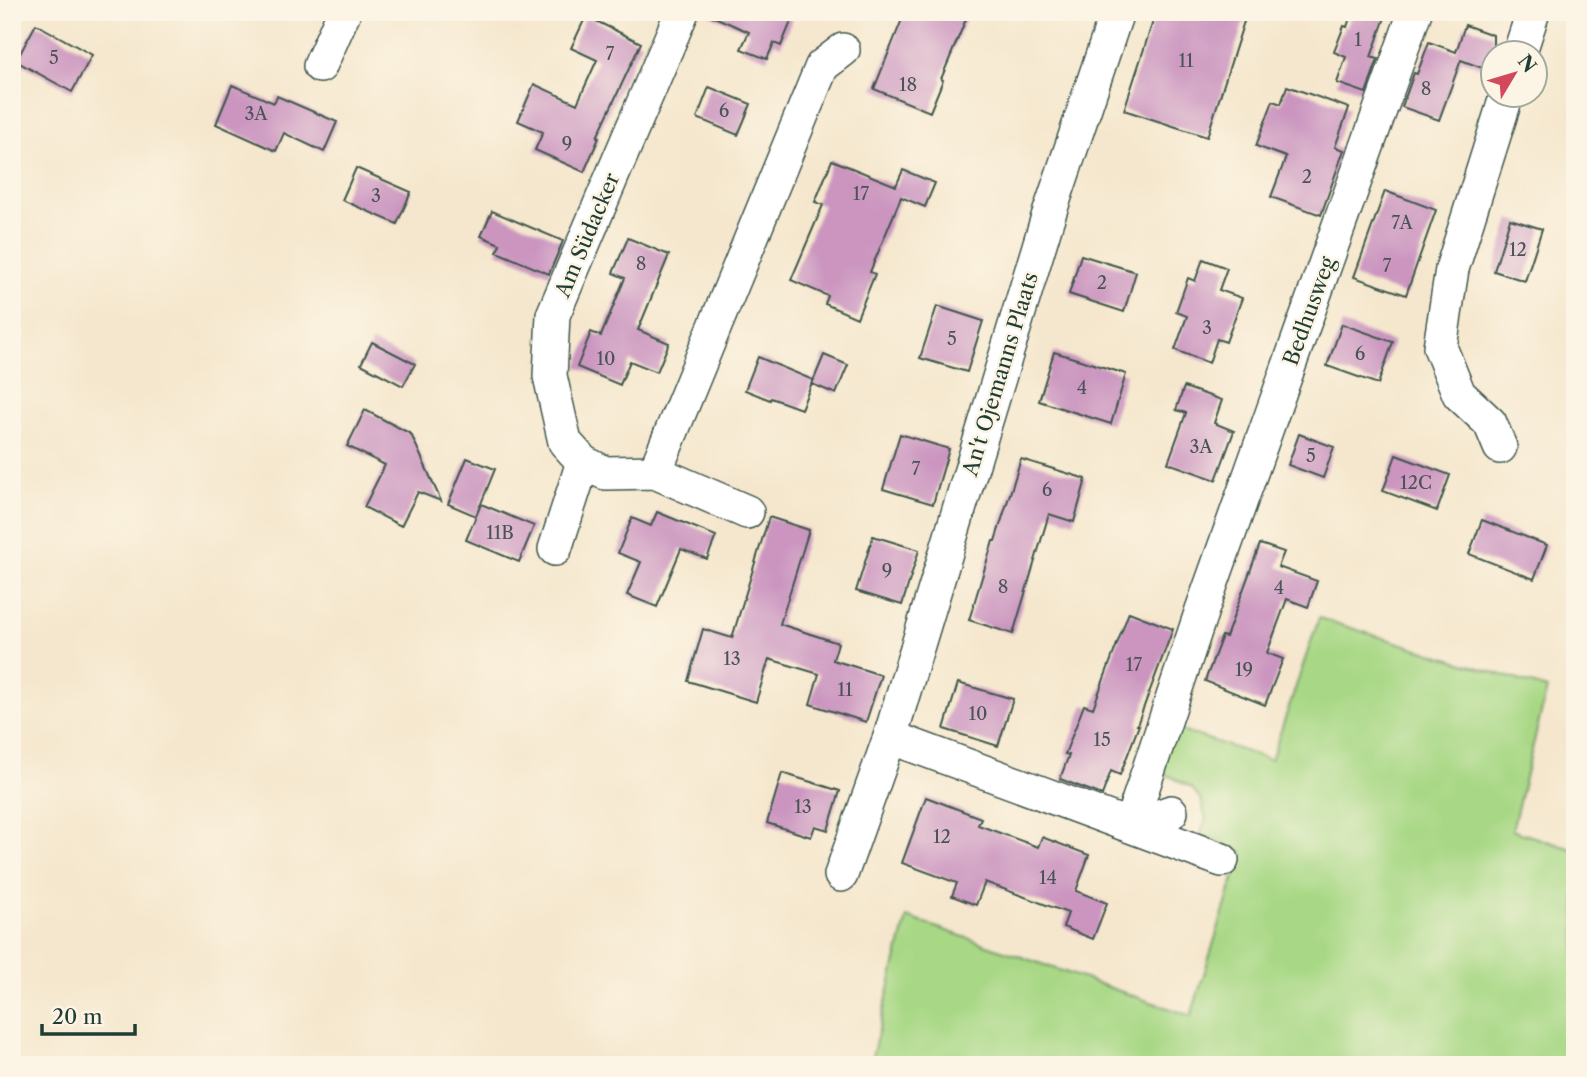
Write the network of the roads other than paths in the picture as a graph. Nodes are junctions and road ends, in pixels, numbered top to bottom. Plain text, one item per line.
1 (344, 12) edge
2 (682, 12) edge
3 (1117, 12) edge
4 (1415, 12) edge
5 (1533, 12) edge
6 (1525, 38) edge
7 (843, 50) dead end
8 (320, 66) dead end
9 (1503, 108) edge
10 (1500, 447) dead end
11 (583, 462) junction
12 (655, 472) junction
13 (747, 512) dead end
14 (555, 549) dead end
15 (890, 737) junction
16 (1171, 812) dead end
17 (1130, 826) junction
18 (1222, 860) dead end
19 (841, 876) dead end

1 - 8 street
2 - 11 street, Am Südacker
3 - 15 street, An't Ojemanns Plaats
4 - 17 street, Bedhusweg
5 - 6 street
7 - 12 street
9 - 10 street
11 - 12 street
11 - 14 street
12 - 13 street
15 - 17 street
15 - 19 street, An't Ojemanns Plaats
16 - 17 street
17 - 18 street

